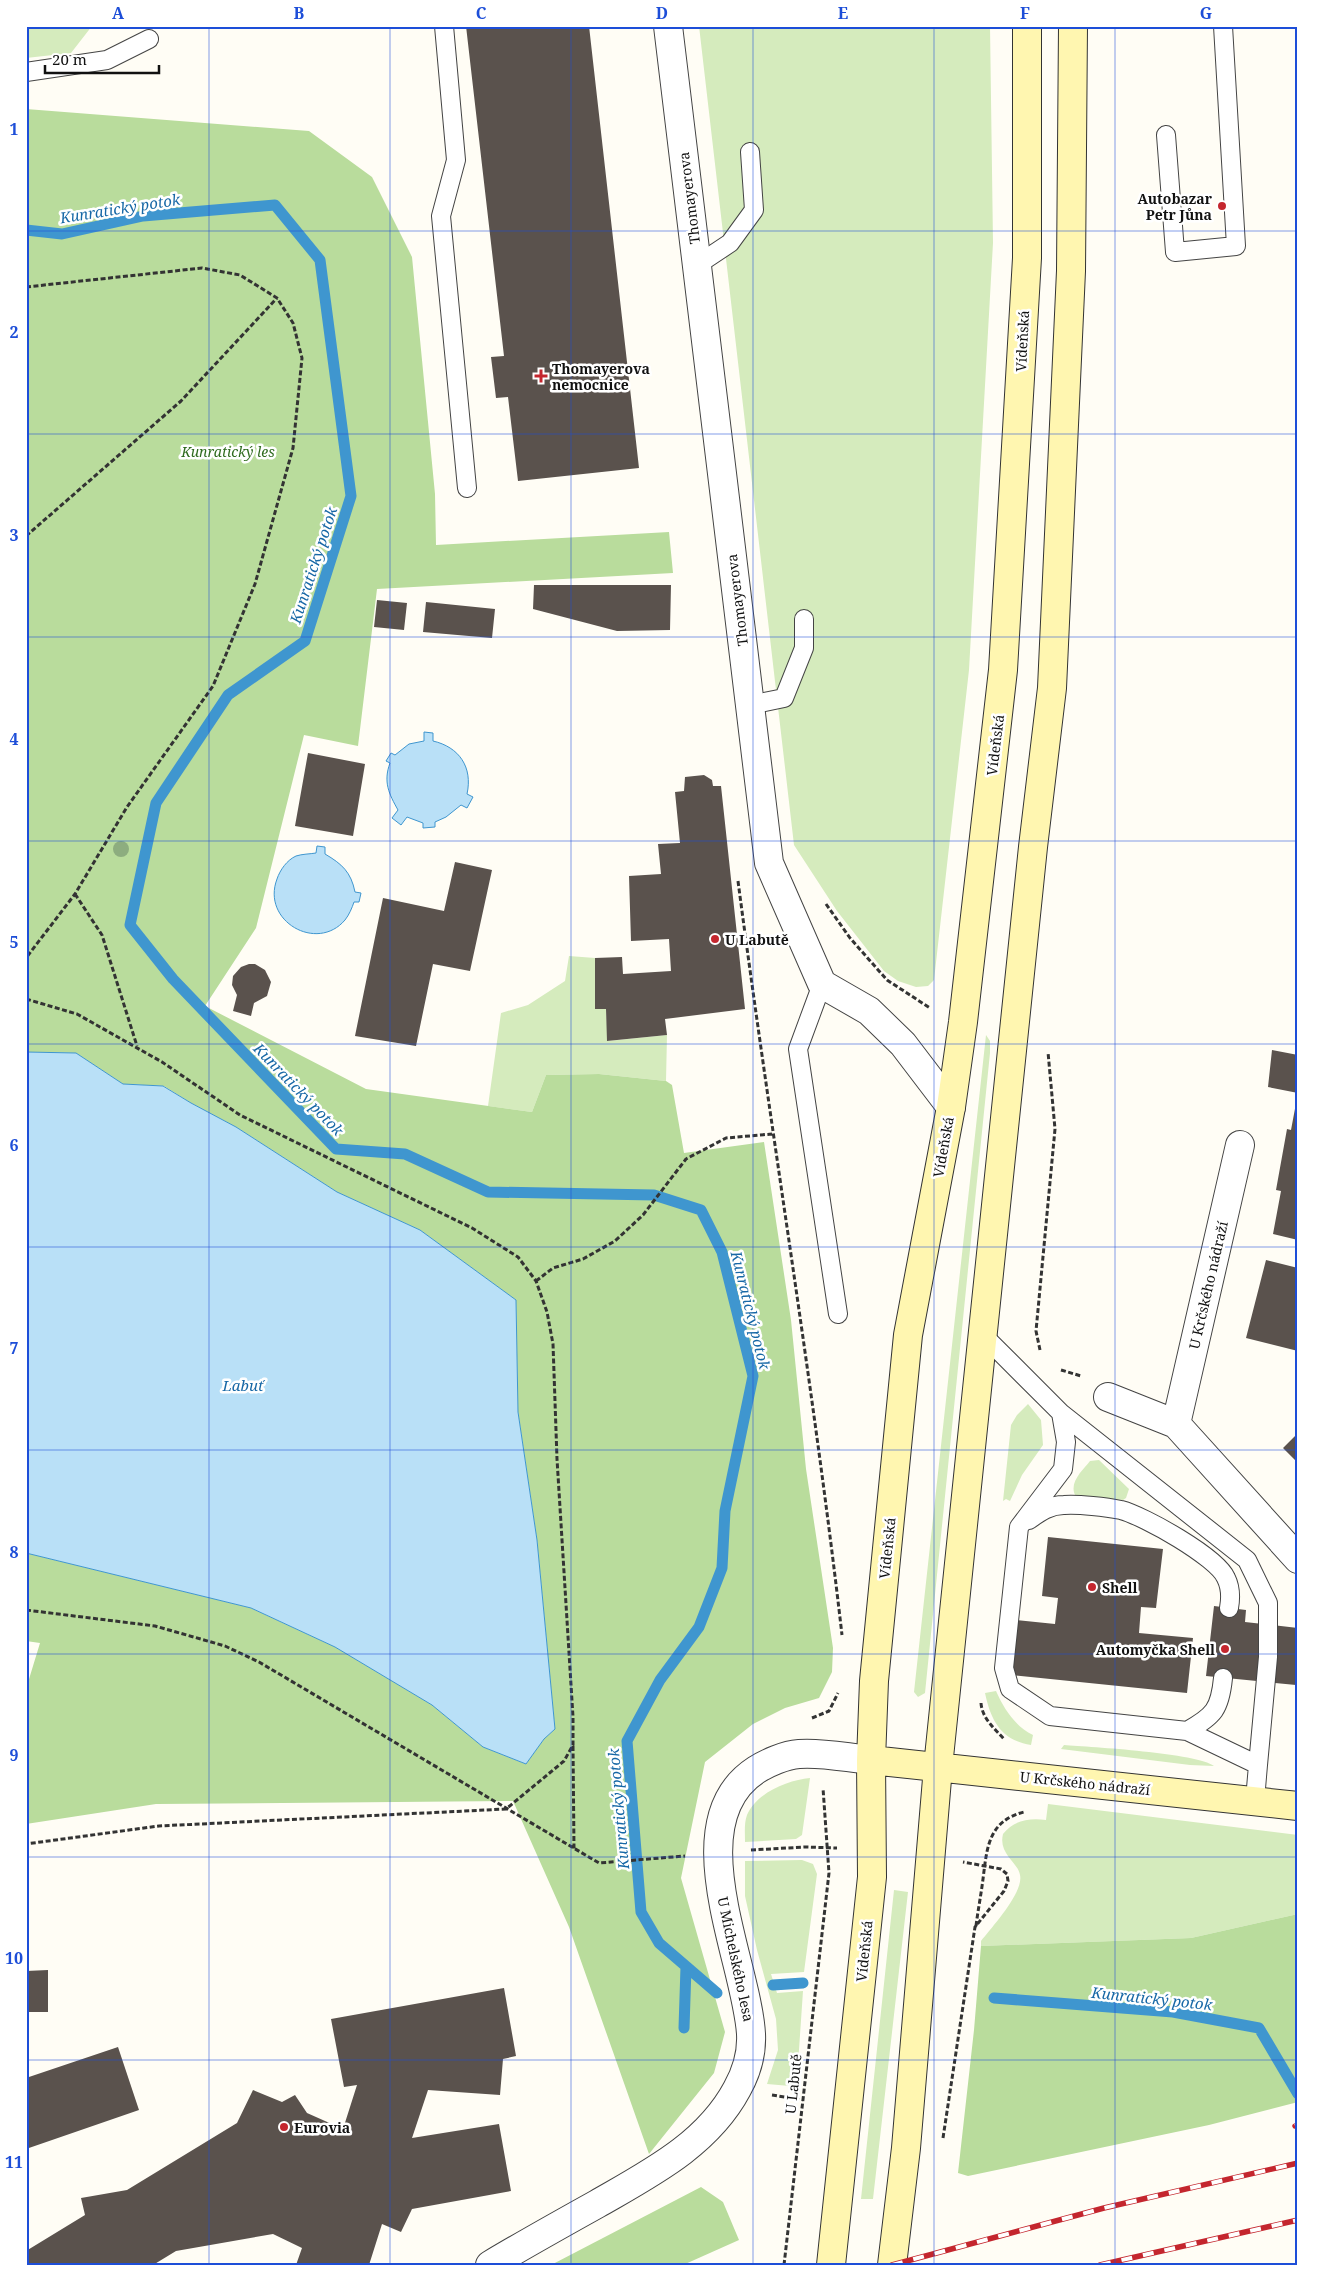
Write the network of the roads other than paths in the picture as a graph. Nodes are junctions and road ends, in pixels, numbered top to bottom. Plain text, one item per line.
1 (444, 26) edge
2 (668, 26) edge
3 (1027, 26) edge
4 (1073, 26) edge
5 (1223, 26) edge
6 (150, 40) dead end
7 (26, 72) edge
8 (1166, 135) dead end
9 (750, 152) dead end
10 (697, 265) junction
11 (467, 488) dead end
12 (804, 619) dead end
13 (750, 705) junction
14 (822, 984) junction
15 (951, 1107) junction
16 (1240, 1145) dead end
17 (838, 1314) dead end
18 (983, 1335) junction
19 (1108, 1397) dead end
20 (1061, 1413) junction
21 (1176, 1424) junction
22 (1019, 1527) junction
23 (1298, 1559) edge
24 (1229, 1608) dead end
25 (1223, 1678) dead end
26 (1187, 1731) junction
27 (871, 1760) junction
28 (1258, 1765) junction
29 (938, 1767) junction
30 (1255, 1800) junction
31 (1298, 1806) edge
32 (490, 2265) edge
33 (831, 2265) edge
34 (892, 2265) edge

1 - 11 lane
2 - 10 street, Thomayerova
3 - 15 main road, Vídeňská
4 - 18 main road
5 - 8 lane
6 - 7 lane
9 - 10 lane
10 - 13 street, Thomayerova
12 - 13 lane
13 - 14 street, Thomayerova
14 - 15 street
14 - 17 lane
15 - 27 main road, Vídeňská
16 - 21 street, U Krčského nádraží
18 - 20 lane
18 - 29 main road
19 - 21 street
20 - 22 lane
20 - 28 lane
21 - 23 street
22 - 24 lane
22 - 26 lane
25 - 26 lane
26 - 28 lane
27 - 29 main road, U Krčského nádraží
27 - 32 street, U Michelského lesa
27 - 33 main road, Vídeňská
28 - 30 lane
29 - 30 main road, U Krčského nádraží
29 - 34 main road
30 - 31 main road, U Krčského nádraží

